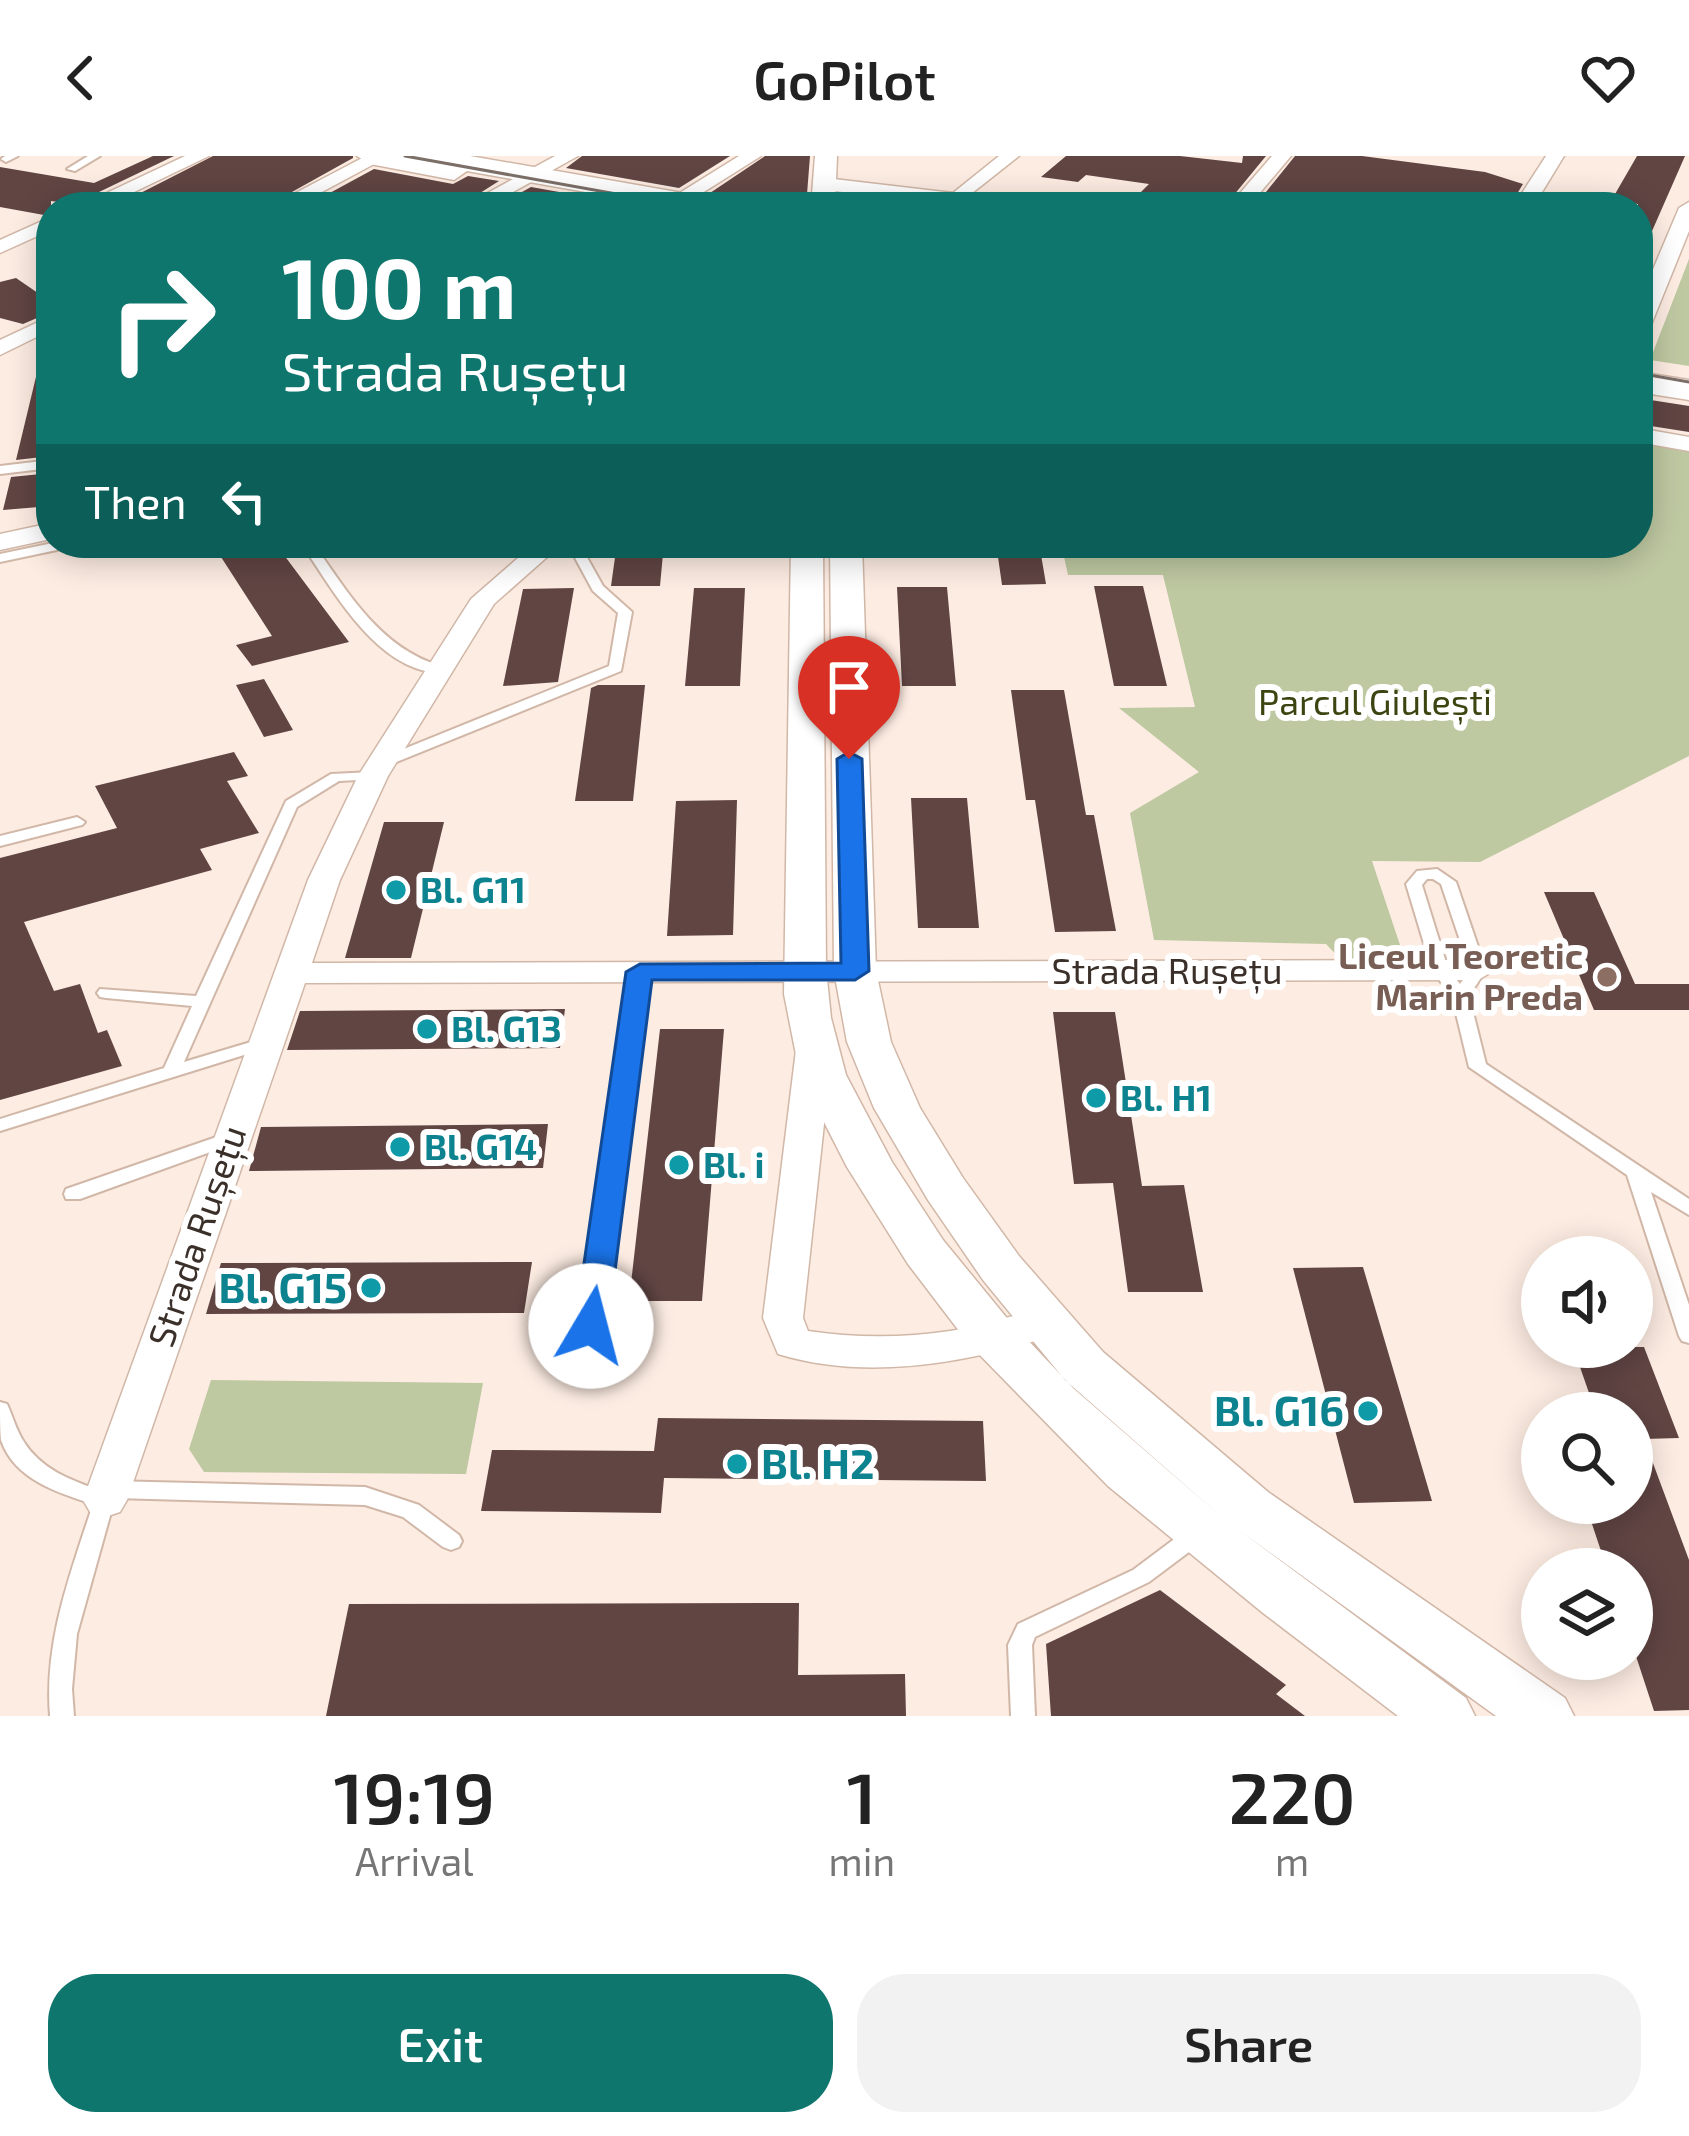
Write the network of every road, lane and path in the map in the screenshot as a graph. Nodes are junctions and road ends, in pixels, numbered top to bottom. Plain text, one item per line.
1 (95, 156) edge
2 (200, 156) edge
3 (376, 156) edge
4 (424, 156) edge
5 (569, 156) edge
6 (752, 156) edge
7 (826, 156) edge
8 (1010, 156) edge
9 (1282, 156) edge
10 (1555, 156) edge
11 (72, 169) dead end
12 (524, 180) junction
13 (868, 190) junction
14 (120, 192) edge
15 (308, 192) edge
16 (501, 192) edge
17 (580, 192) edge
18 (601, 192) edge
19 (691, 192) edge
20 (824, 192) edge
21 (850, 192) edge
22 (865, 192) edge
23 (888, 192) edge
24 (966, 192) edge
25 (1251, 192) edge
26 (1532, 192) edge
27 (1689, 208) edge
28 (36, 231) edge
29 (0, 247) edge
30 (1653, 294) edge
31 (36, 330) edge
32 (0, 348) edge
33 (1653, 369) edge
34 (1689, 375) edge
35 (1653, 384) edge
36 (1689, 390) edge
37 (1653, 438) edge
38 (1689, 444) edge
39 (36, 466) edge
40 (0, 470) edge
41 (36, 534) edge
42 (0, 542) edge
43 (36, 550) edge
44 (0, 558) edge
45 (318, 558) edge
46 (532, 558) edge
47 (581, 558) edge
48 (810, 558) edge
49 (843, 558) edge
50 (826, 637) junction
51 (439, 670) junction
52 (378, 769) junction
53 (77, 822) dead end
54 (0, 841) edge
55 (855, 971) junction
56 (640, 972) junction
57 (805, 972) junction
58 (290, 973) junction
59 (1459, 979) junction
60 (106, 993) dead end
61 (202, 1003) junction
62 (265, 1043) junction
63 (814, 1048) junction
64 (170, 1074) junction
65 (0, 1125) edge
66 (232, 1137) junction
67 (1635, 1171) junction
68 (73, 1194) dead end
69 (1689, 1208) edge
70 (1047, 1323) junction
71 (1689, 1336) edge
72 (997, 1341) junction
73 (585, 1370) dead end
74 (0, 1410) edge
75 (107, 1495) junction
76 (1198, 1533) junction
77 (451, 1541) dead end
78 (62, 1716) edge
79 (1023, 1716) edge
80 (1444, 1716) edge
81 (1543, 1716) edge

1 - 11 lane
2 - 14 street
3 - 12 main road
3 - 15 street
4 - 12 main road
5 - 12 street
6 - 19 street
7 - 20 street
8 - 24 street
9 - 25 street
10 - 26 street
12 - 16 street
12 - 17 main road
12 - 18 main road
13 - 21 street
13 - 22 street
13 - 23 street
27 - 30 street
28 - 29 street
31 - 32 street
33 - 34 main road
35 - 36 main road
37 - 38 street
39 - 40 lane
41 - 42 street
43 - 44 lane
45 - 51 lane
46 - 51 street, Strada Rușețu
47 - 52 lane
48 - 50 street
49 - 50 street
50 - 55 street
50 - 57 street
51 - 52 street, Strada Rușețu
52 - 58 street, Strada Rușețu
52 - 61 lane
53 - 54 lane
55 - 57 street, Strada Rușețu
55 - 59 street, Strada Rușețu
55 - 70 street
56 - 57 street
56 - 58 street
56 - 73 lane
57 - 63 street
58 - 62 street, Strada Rușețu
59 - 59 lane
59 - 67 lane
60 - 61 lane
61 - 64 lane
62 - 64 lane
62 - 66 street, Strada Rușețu
63 - 72 street
63 - 72 street
64 - 65 lane
66 - 68 lane
66 - 75 street, Strada Rușețu
67 - 69 lane
67 - 71 lane
70 - 72 street
70 - 81 street
72 - 76 street
74 - 75 lane
75 - 77 lane
75 - 78 lane
76 - 79 lane
76 - 80 street

